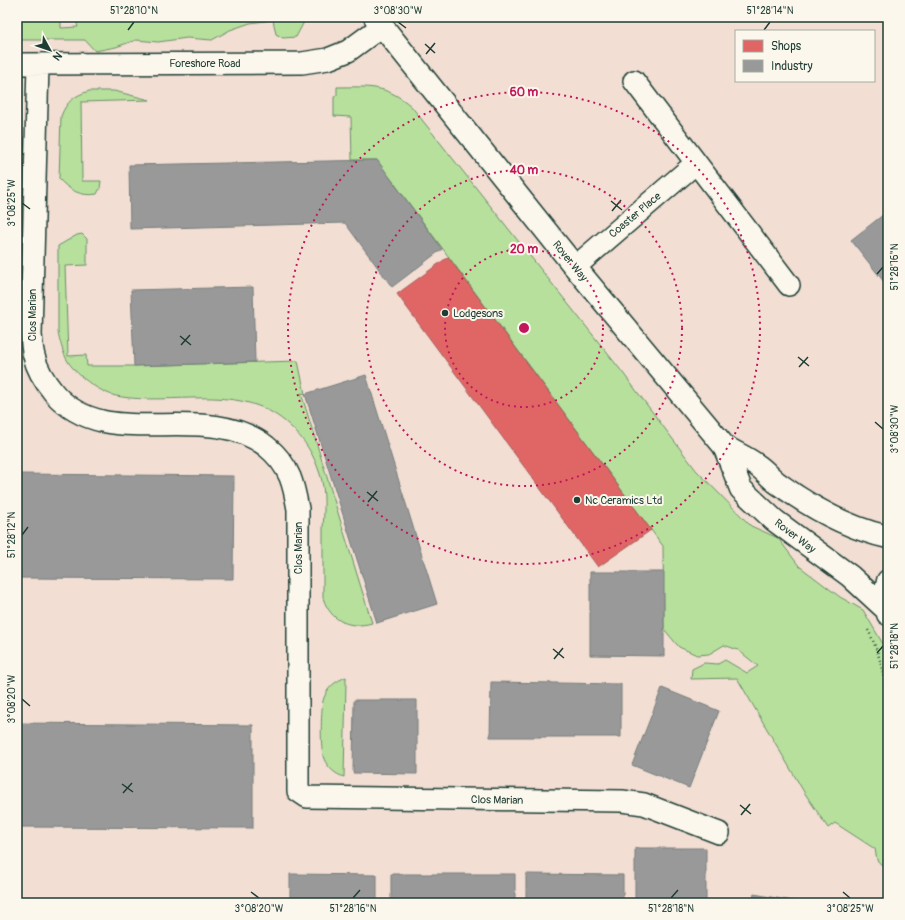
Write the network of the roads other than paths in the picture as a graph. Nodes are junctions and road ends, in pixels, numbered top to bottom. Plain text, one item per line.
1 (379, 21) edge
2 (17, 64) edge
3 (38, 64) junction
4 (634, 81) dead end
5 (696, 164) junction
6 (574, 267) junction
7 (790, 285) dead end
8 (724, 446) junction
9 (888, 537) edge
10 (888, 581) edge
11 (887, 612) edge
12 (719, 833) dead end

1 - 3 street, Foreshore Road
1 - 6 street, Rover Way
2 - 3 street, Foreshore Road
3 - 12 street, Clos Marian
4 - 5 street
5 - 6 street, Coaster Place
5 - 7 street
6 - 8 street, Rover Way
8 - 9 street, Rover Way
8 - 11 street, Rover Way
10 - 11 street

